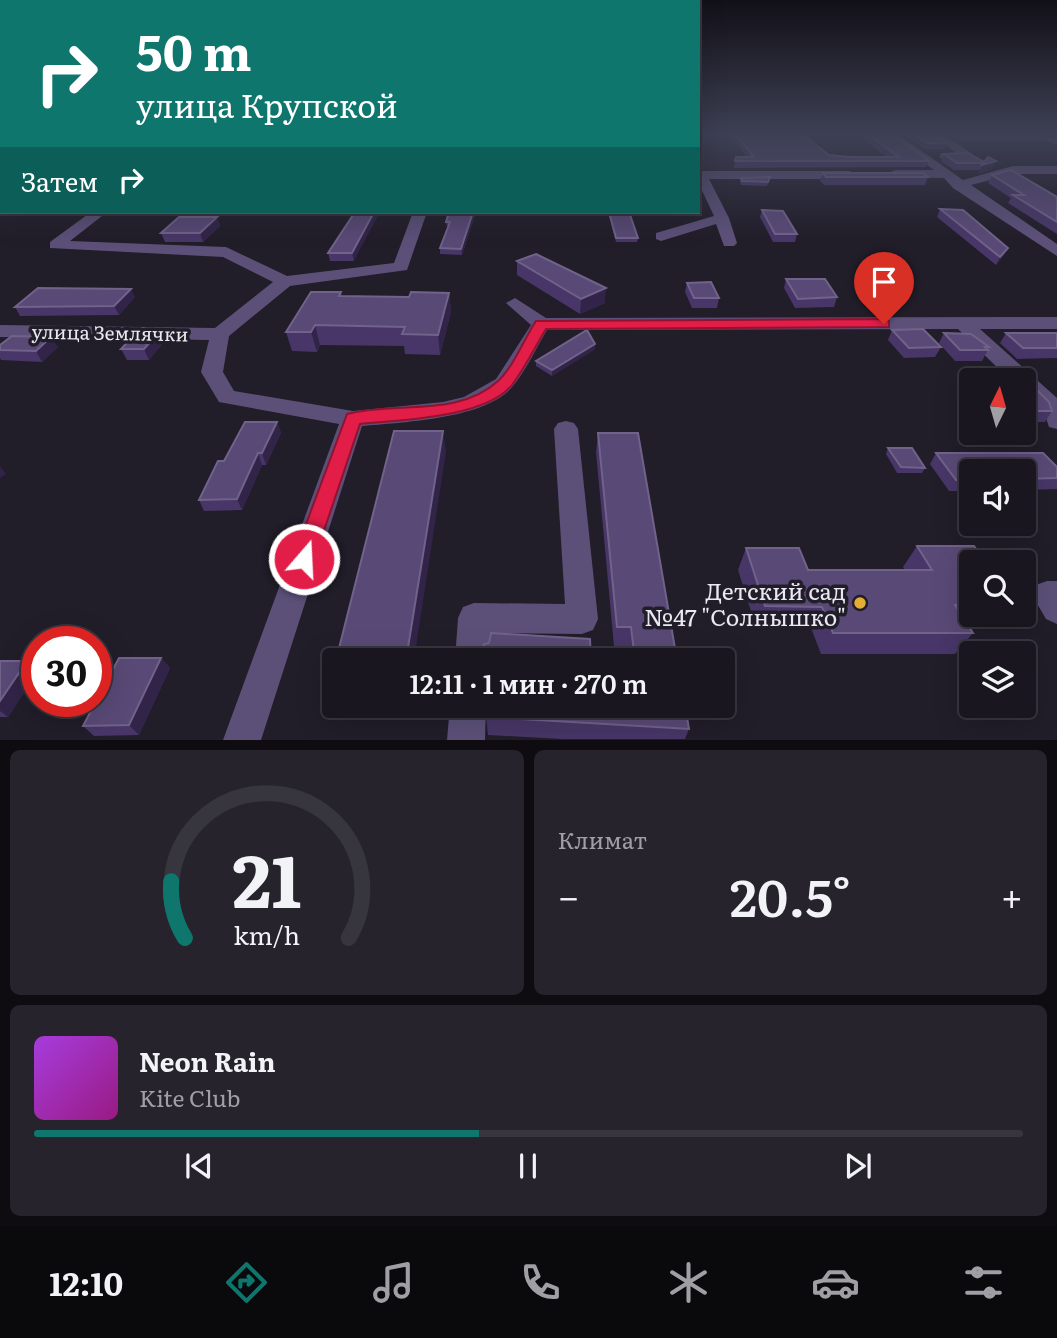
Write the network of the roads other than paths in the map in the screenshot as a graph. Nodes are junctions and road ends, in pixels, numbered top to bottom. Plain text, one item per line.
1 (940, 170) edge
2 (1057, 170) edge
3 (946, 174) junction
4 (700, 175) edge
5 (958, 185) junction
6 (97, 214) edge
7 (419, 214) edge
8 (723, 218) junction
9 (661, 236) dead end
10 (1057, 239) edge
11 (1041, 240) junction
12 (729, 243) dead end
13 (1057, 251) edge
14 (285, 281) junction
15 (515, 303) dead end
16 (963, 323) junction
17 (1057, 323) edge
18 (541, 324) junction
19 (0, 331) edge
20 (220, 334) junction
21 (1010, 368) edge
22 (1036, 392) edge
23 (353, 419) junction
24 (1057, 421) edge
25 (566, 429) dead end
26 (1057, 595) edge
27 (1057, 609) edge
28 (472, 648) edge
29 (467, 718) edge
30 (242, 740) edge
31 (466, 740) edge

1 - 3 street
2 - 5 street
3 - 4 street
3 - 5 street
4 - 8 street
5 - 11 street
6 - 14 street
7 - 14 street
8 - 9 street
8 - 12 street
10 - 11 street
11 - 13 street
14 - 20 street
15 - 18 street
16 - 17 street
16 - 18 street
16 - 21 street
18 - 23 street
19 - 20 street, улица Землячки
20 - 23 street
22 - 24 street
23 - 30 street
25 - 28 street
26 - 27 street
29 - 31 street

